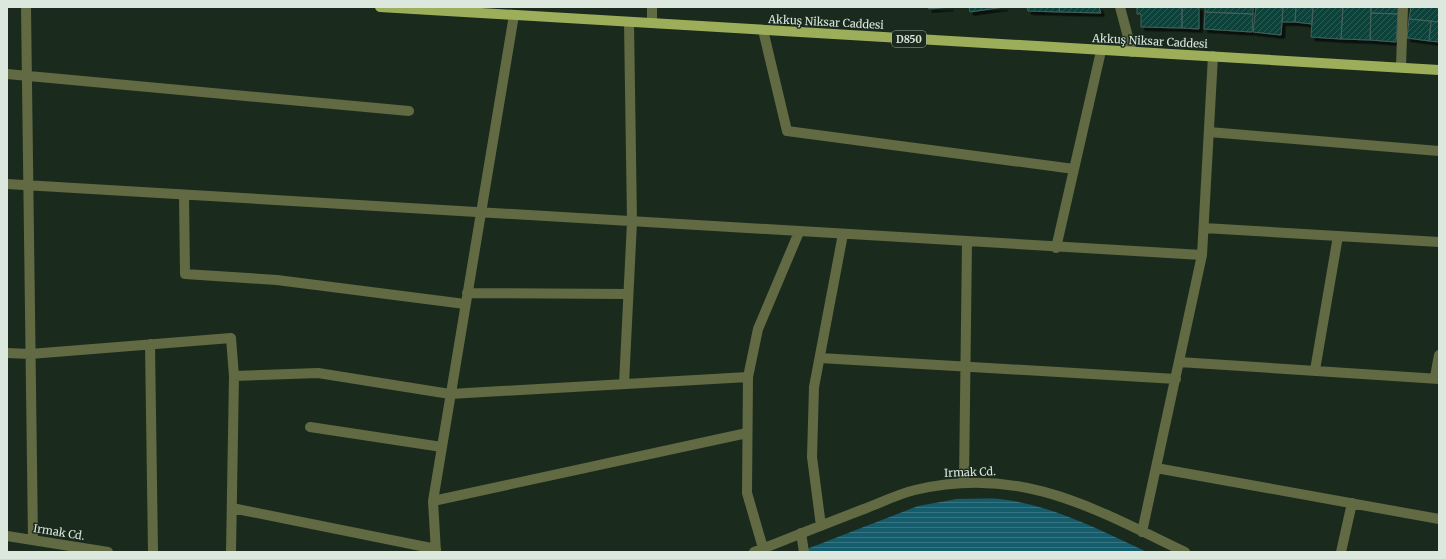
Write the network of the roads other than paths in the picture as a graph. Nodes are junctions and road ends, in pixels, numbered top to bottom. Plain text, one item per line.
1 (26, 7) edge
2 (380, 7) edge
3 (652, 7) edge
4 (1120, 7) edge
5 (1403, 7) edge
6 (478, 10) edge
7 (514, 15) junction
8 (629, 22) junction
9 (652, 23) junction
10 (763, 30) junction
11 (1101, 51) junction
12 (1132, 52) junction
13 (1213, 56) junction
14 (1401, 67) junction
15 (1439, 70) edge
16 (7, 74) edge
17 (26, 76) junction
18 (409, 111) dead end
19 (1209, 132) junction
20 (1439, 151) edge
21 (1074, 169) junction
22 (7, 184) edge
23 (28, 186) junction
24 (184, 195) junction
25 (480, 212) junction
26 (632, 222) junction
27 (1204, 228) junction
28 (798, 232) junction
29 (843, 234) junction
30 (1338, 236) junction
31 (967, 242) junction
32 (1439, 242) edge
33 (1056, 248) junction
34 (1202, 256) junction
35 (467, 293) junction
36 (628, 294) junction
37 (465, 304) junction
38 (150, 344) junction
39 (7, 353) edge
40 (30, 354) junction
41 (1439, 354) edge
42 (820, 358) junction
43 (1179, 362) junction
44 (967, 366) junction
45 (1315, 370) junction
46 (234, 376) junction
47 (748, 377) junction
48 (1437, 378) edge
49 (1176, 379) junction
50 (624, 384) junction
51 (450, 394) junction
52 (310, 426) dead end
53 (747, 433) junction
54 (442, 447) junction
55 (1156, 468) junction
56 (964, 482) junction
57 (433, 501) junction
58 (1352, 503) junction
59 (232, 508) junction
60 (1439, 519) edge
61 (821, 526) junction
62 (1142, 532) junction
63 (801, 533) dead end
64 (7, 536) edge
65 (33, 540) junction
66 (758, 550) edge
67 (436, 551) edge
68 (108, 552) edge
69 (153, 552) edge
70 (231, 552) edge
71 (804, 552) edge
72 (1185, 552) edge
73 (1341, 552) edge

1 - 17 street
2 - 6 main road, Akkuş Niksar Caddesi / D850
3 - 9 street
4 - 12 street
5 - 14 street
6 - 7 main road, Akkuş Niksar Caddesi / D850
7 - 8 main road, Akkuş Niksar Caddesi / D850
7 - 25 street
8 - 9 main road, Akkuş Niksar Caddesi / D850
8 - 26 street
9 - 10 main road, Akkuş Niksar Caddesi / D850
10 - 11 main road, Akkuş Niksar Caddesi / D850
10 - 21 street
11 - 12 main road, Akkuş Niksar Caddesi / D850
11 - 21 street
12 - 13 main road, Akkuş Niksar Caddesi / D850
13 - 14 main road, Akkuş Niksar Caddesi / D850
13 - 19 street
14 - 15 main road, Akkuş Niksar Caddesi / D850
16 - 17 street
17 - 18 street
17 - 23 street
19 - 20 street
19 - 27 street
21 - 33 street
22 - 23 street
23 - 24 street
23 - 40 street
24 - 25 street
24 - 37 street
25 - 26 street
25 - 35 street
26 - 28 street
26 - 36 street
27 - 30 street
27 - 34 street
28 - 29 street
28 - 47 street
29 - 31 street
29 - 42 street
30 - 32 street
30 - 45 street
31 - 33 street
31 - 44 street
33 - 34 street
34 - 43 street
35 - 36 street
35 - 37 street
36 - 50 street
37 - 51 street
38 - 40 street
38 - 46 street
38 - 69 street
39 - 40 street
40 - 65 street
41 - 48 street
42 - 44 street
42 - 61 street
43 - 45 street
43 - 49 street
44 - 49 street
44 - 56 street
45 - 48 street
46 - 51 street
46 - 59 street
47 - 50 street
47 - 53 street
49 - 55 street
50 - 51 street
51 - 54 street
52 - 54 street
53 - 57 street
53 - 66 street
54 - 57 street
55 - 58 street
55 - 62 street
56 - 61 street, Irmak Cd.
56 - 62 street, Irmak Cd.
57 - 67 street
58 - 60 street
58 - 73 street
59 - 67 street
59 - 70 street
61 - 66 street, Irmak Cd.
62 - 72 street, Irmak Cd.
63 - 71 street, bridge
64 - 65 street, Irmak Cd.
65 - 68 street, Irmak Cd.

